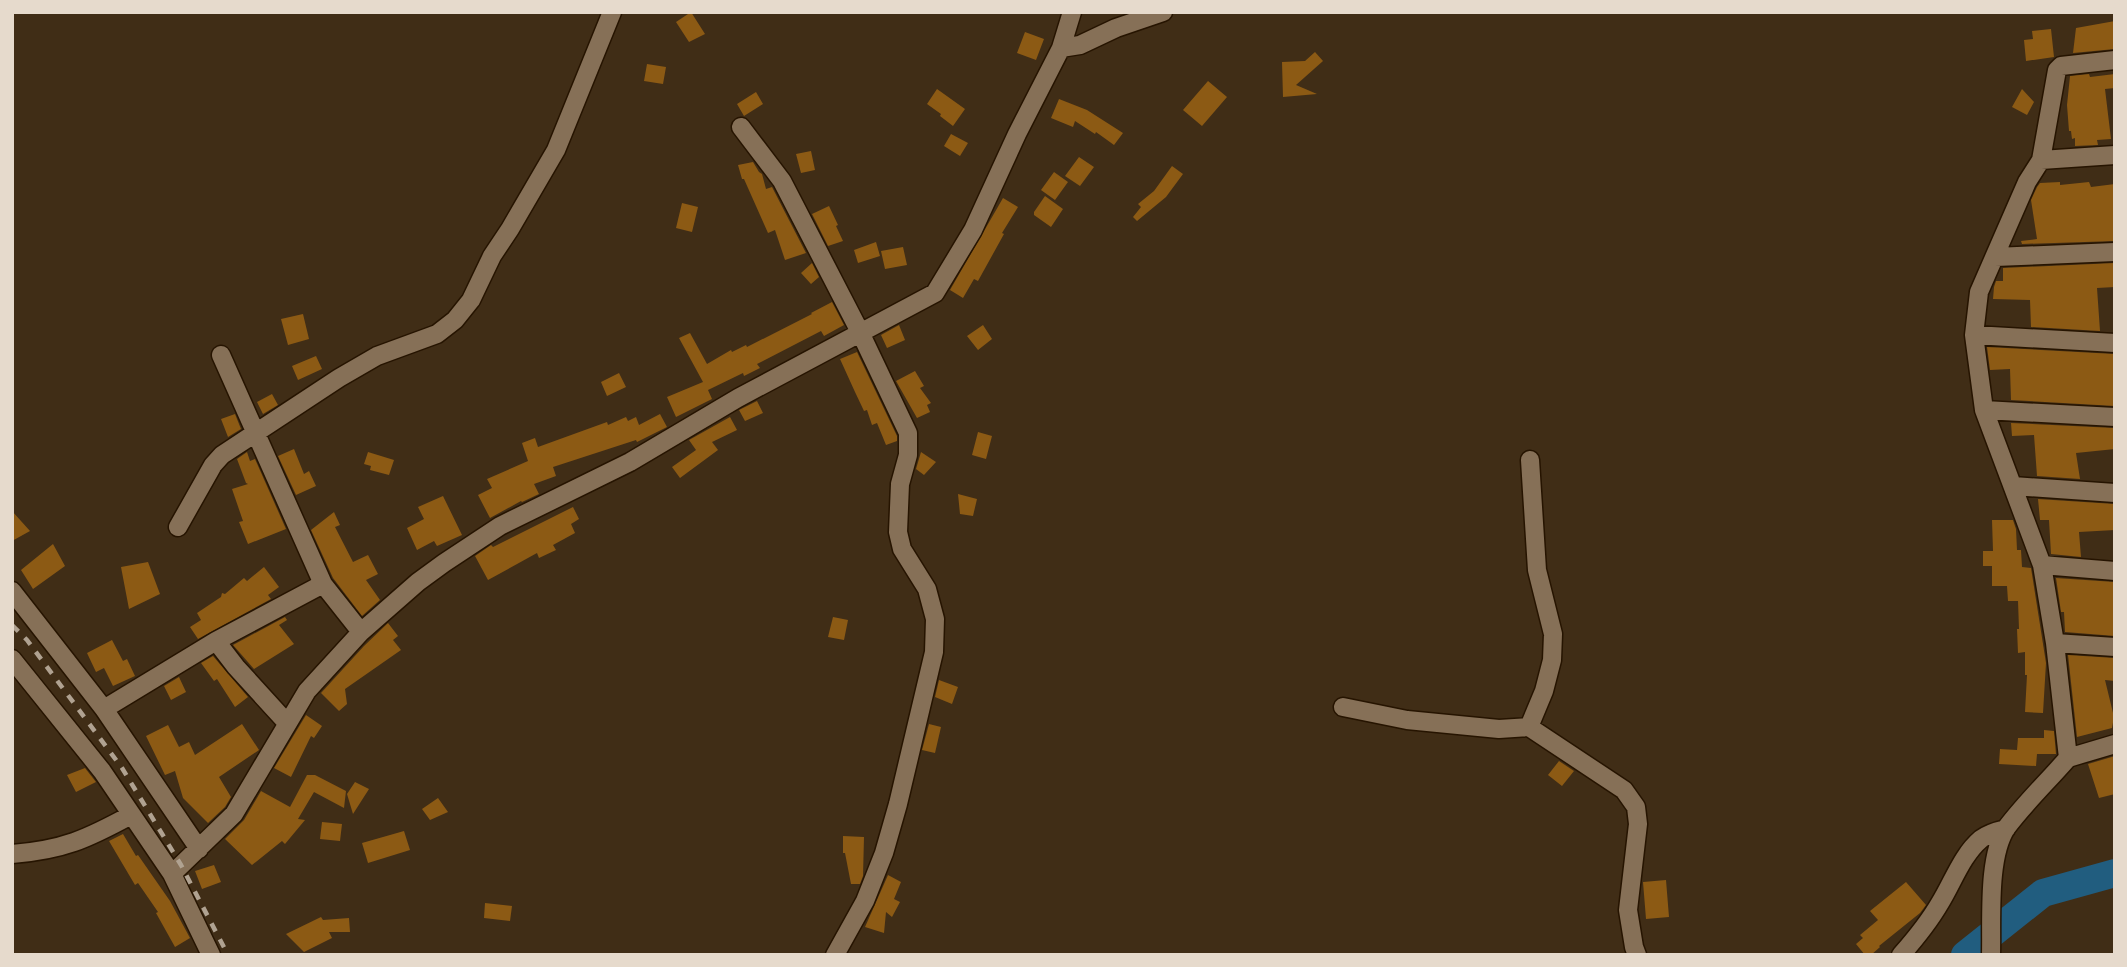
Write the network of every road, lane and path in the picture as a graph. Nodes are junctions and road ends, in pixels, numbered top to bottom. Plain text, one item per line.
1 (612, 12) edge
2 (1072, 12) edge
3 (1163, 12) edge
4 (1061, 48) junction
5 (2115, 60) edge
6 (741, 127) dead end
7 (2115, 155) edge
8 (2041, 160) junction
9 (2115, 252) edge
10 (1995, 257) junction
11 (860, 332) junction
12 (1974, 335) junction
13 (2115, 343) edge
14 (221, 355) dead end
15 (1984, 410) junction
16 (2115, 417) edge
17 (255, 433) junction
18 (1530, 460) dead end
19 (2013, 486) junction
20 (2115, 494) edge
21 (178, 527) dead end
22 (2042, 565) junction
23 (2115, 571) edge
24 (323, 583) junction
25 (12, 592) edge
26 (361, 632) junction
27 (216, 641) junction
28 (2055, 643) junction
29 (2115, 647) edge
30 (12, 659) edge
31 (1343, 707) dead end
32 (104, 709) junction
33 (287, 723) junction
34 (1529, 727) junction
35 (2115, 744) edge
36 (2068, 758) junction
37 (131, 815) junction
38 (2006, 828) junction
39 (199, 849) junction
40 (12, 854) edge
41 (172, 874) junction
42 (211, 955) edge
43 (835, 955) edge
44 (1637, 955) edge
45 (1901, 955) edge
46 (1991, 955) edge

1 - 17 street
2 - 4 street
3 - 4 street
4 - 11 street
5 - 8 street
6 - 11 street
7 - 8 street
8 - 10 street
9 - 10 street
10 - 12 street
11 - 26 street
11 - 43 street
12 - 13 street
12 - 15 street
14 - 17 street
15 - 16 street
15 - 19 street
17 - 21 street
17 - 24 street
18 - 34 street
19 - 20 street
19 - 22 street
22 - 23 street
22 - 28 street
24 - 26 street
24 - 27 street
25 - 32 street
26 - 33 street
27 - 32 street
27 - 33 street
28 - 29 street
28 - 36 street
30 - 37 street
31 - 34 street
32 - 39 street
33 - 39 street
34 - 44 street
35 - 36 street
36 - 38 street
37 - 40 street
37 - 41 street
38 - 45 street
38 - 46 street
39 - 41 street
41 - 42 street

